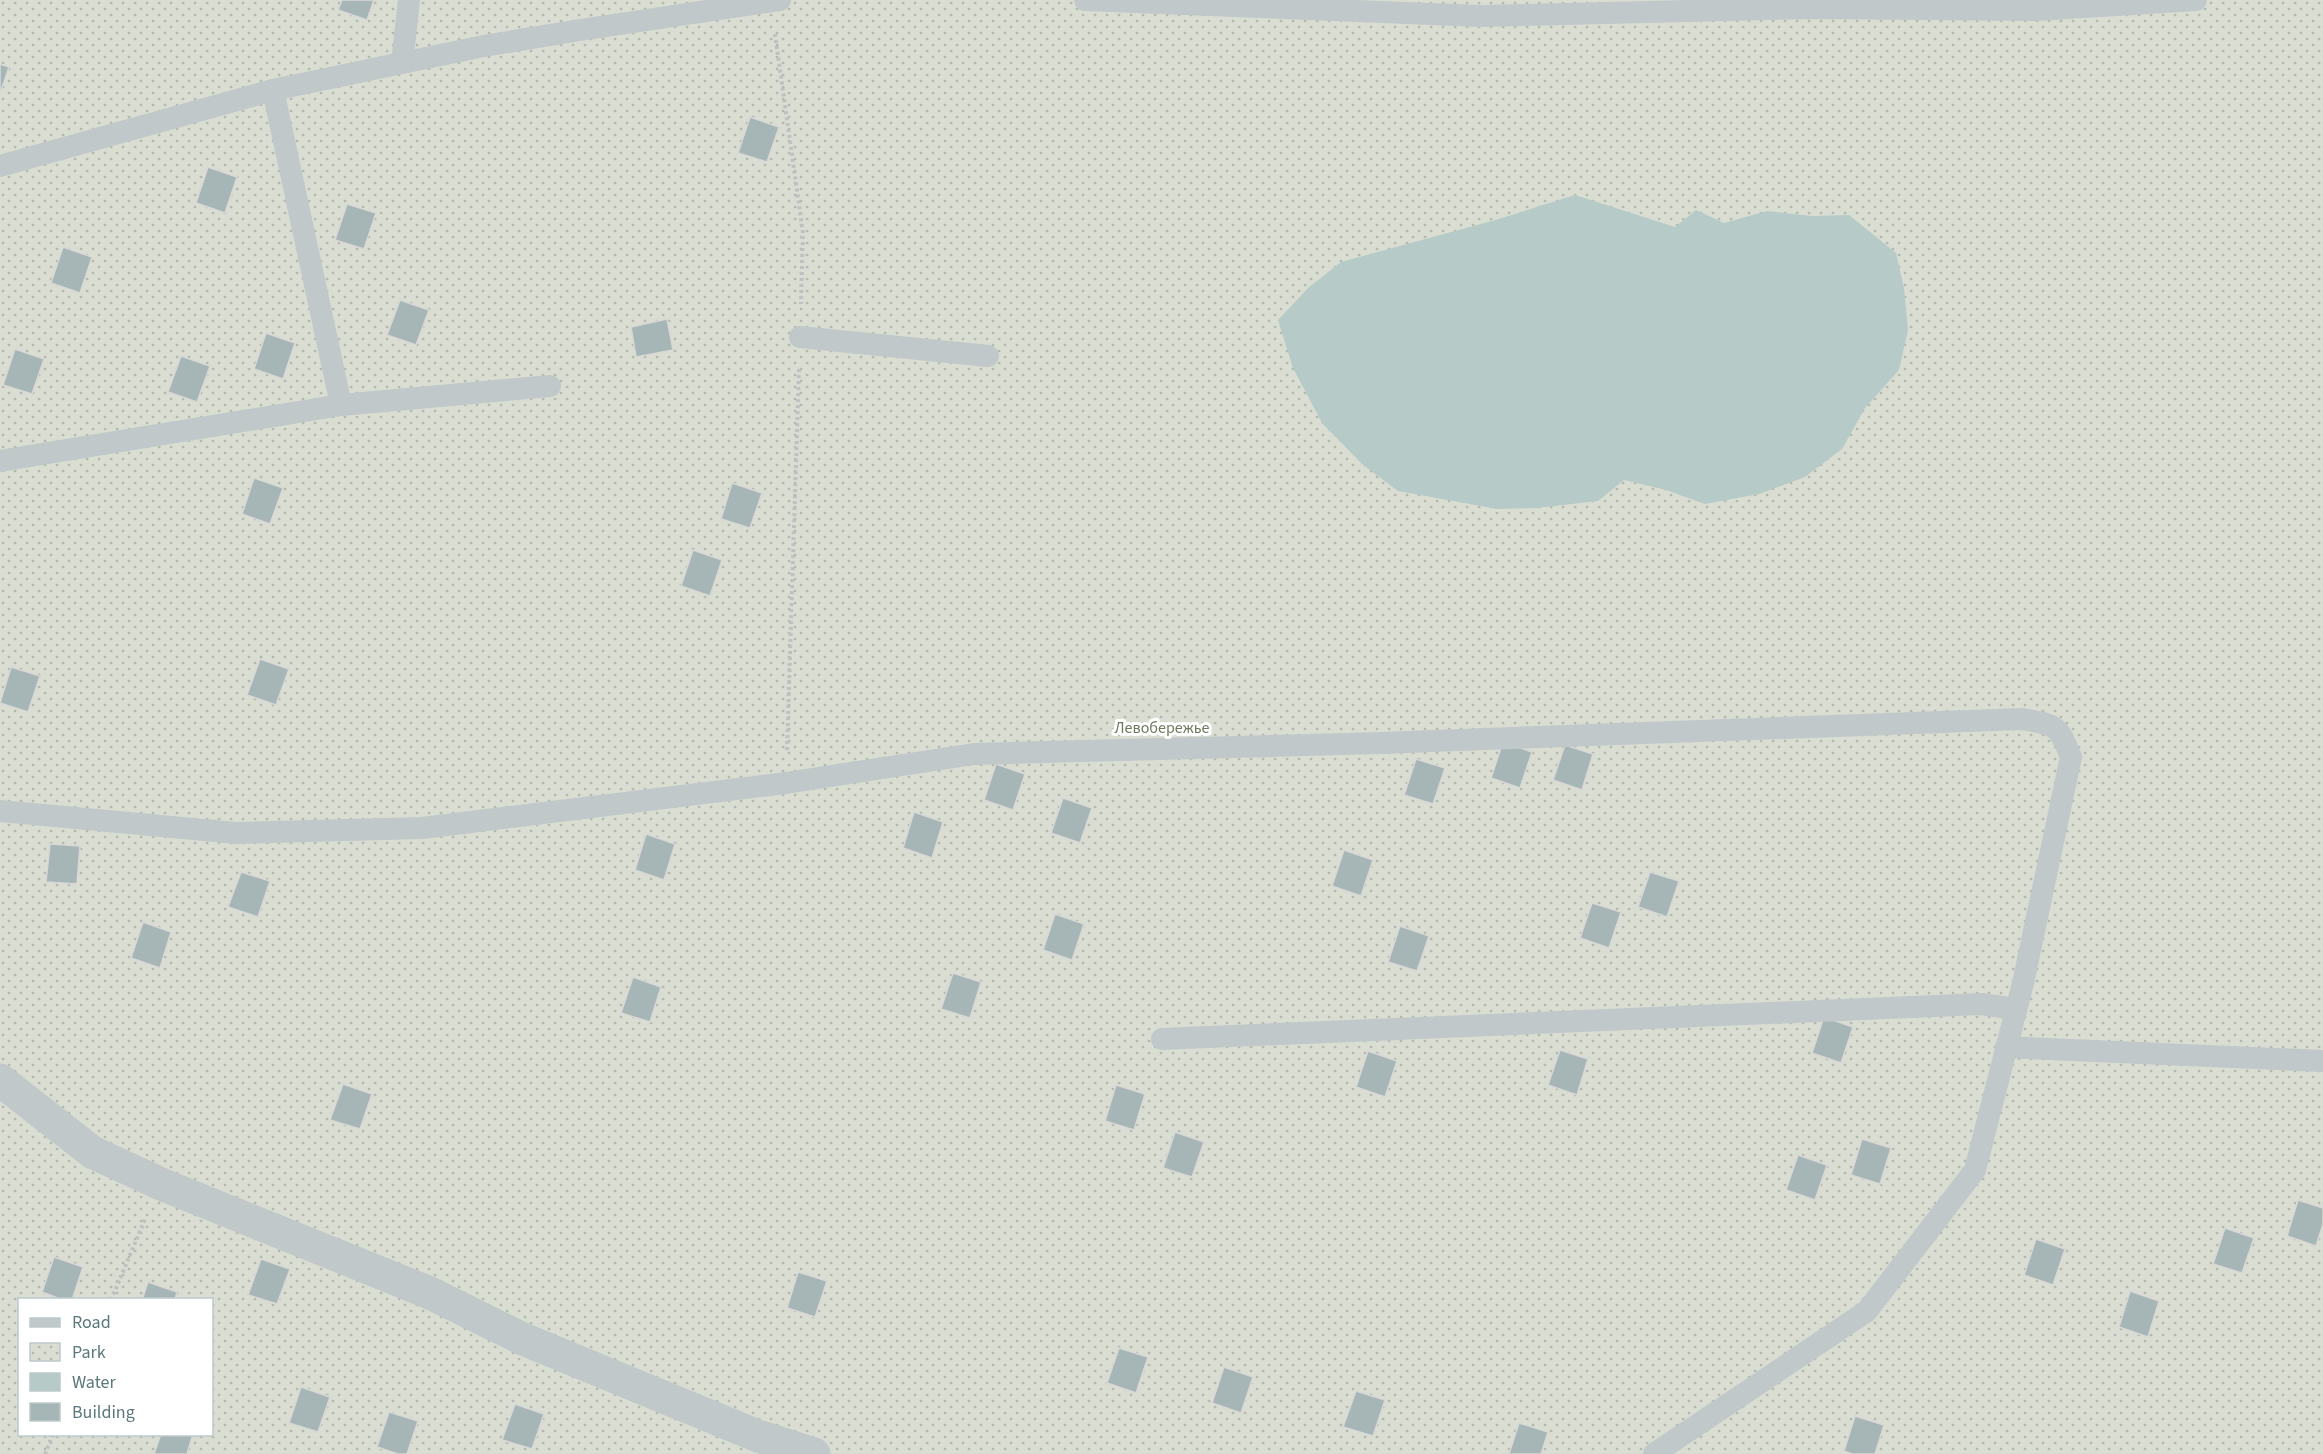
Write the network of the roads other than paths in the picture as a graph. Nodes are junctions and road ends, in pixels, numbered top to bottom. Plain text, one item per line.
1 (410, 0) edge
2 (780, 0) edge
3 (1085, 0) edge
4 (2196, 0) edge
5 (770, 1) edge
6 (1272, 3) edge
7 (1813, 4) edge
8 (402, 63) junction
9 (273, 90) junction
10 (0, 166) edge
11 (800, 337) road end
12 (988, 356) dead end
13 (550, 386) dead end
14 (341, 405) junction
15 (0, 461) edge
16 (0, 811) edge
17 (2016, 1009) junction
18 (1162, 1039) dead end
19 (2006, 1047) junction
20 (2323, 1061) edge
21 (0, 1080) edge
22 (814, 1454) edge
23 (1654, 1454) edge

1 - 8 lane
2 - 5 lane
3 - 6 lane
4 - 7 lane
5 - 8 lane
6 - 7 lane
8 - 9 lane
9 - 10 lane
9 - 14 lane
11 - 12 lane
13 - 14 lane
14 - 15 lane
16 - 17 lane
17 - 18 lane
17 - 19 lane
19 - 20 lane
19 - 23 lane
21 - 22 street

